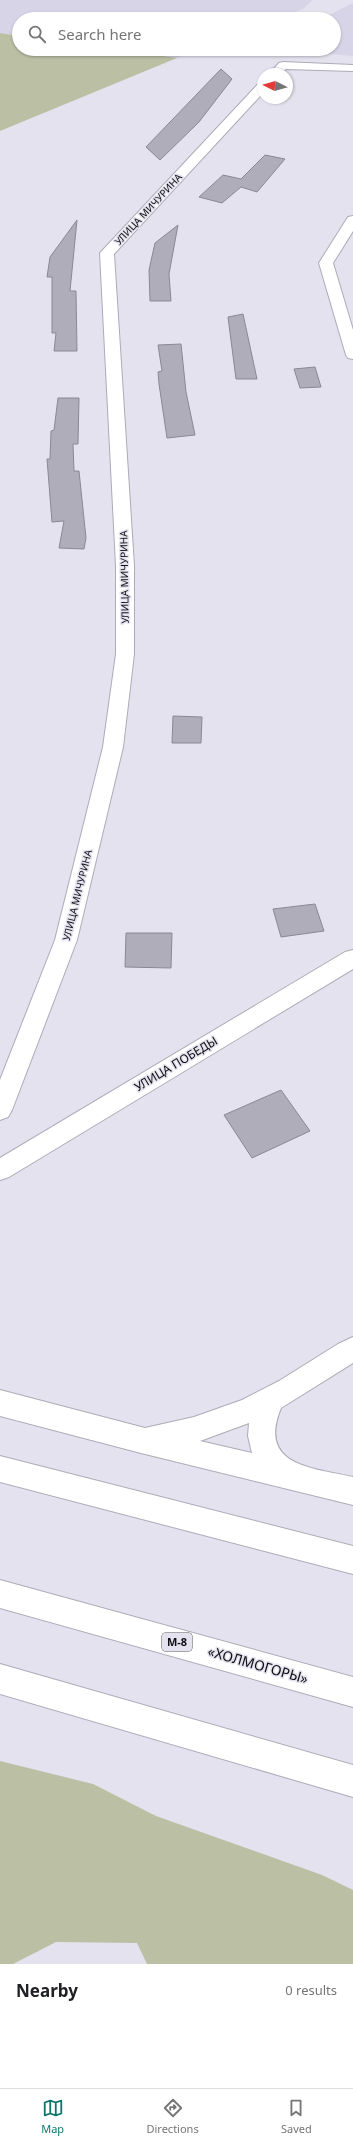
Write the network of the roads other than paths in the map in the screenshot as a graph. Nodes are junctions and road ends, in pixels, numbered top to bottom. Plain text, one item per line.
1 (353, 68) edge
2 (293, 70) edge
3 (257, 92) edge
4 (353, 220) edge
5 (353, 354) edge
6 (353, 958) edge
7 (0, 1110) edge
8 (0, 1170) edge
9 (353, 1349) edge
10 (271, 1400) junction
11 (0, 1403) edge
12 (141, 1440) junction
13 (0, 1469) edge
14 (284, 1473) junction
15 (353, 1491) edge
16 (353, 1560) edge
17 (0, 1594) edge
18 (0, 1679) edge
19 (353, 1692) edge
20 (353, 1781) edge

1 - 2 main road
3 - 7 main road, УЛИЦА МИЧУРИНА
4 - 5 main road
6 - 8 main road, УЛИЦА ПОБЕДЫ
9 - 10 main road
10 - 12 main road
10 - 14 main road
11 - 12 main road
12 - 14 main road
13 - 16 main road
14 - 15 main road
17 - 19 main road, «ХОЛМОГОРЫ» / М-8
18 - 20 main road

